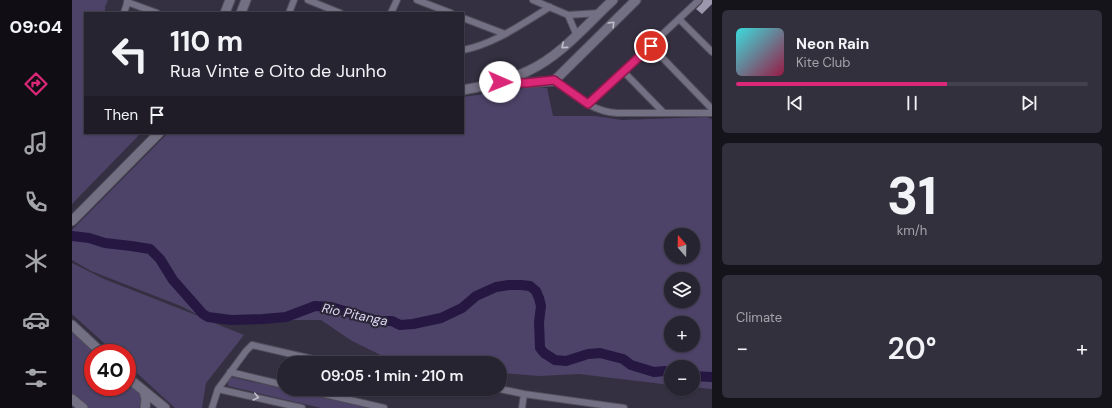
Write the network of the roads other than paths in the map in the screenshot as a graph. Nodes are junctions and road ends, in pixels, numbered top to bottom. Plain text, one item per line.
1 (230, 0) edge
2 (246, 0) edge
3 (294, 0) edge
4 (308, 0) edge
5 (397, 0) edge
6 (417, 0) edge
7 (535, 0) edge
8 (613, 0) edge
9 (636, 0) edge
10 (699, 0) edge
11 (128, 1) edge
12 (429, 2) edge
13 (550, 7) junction
14 (124, 12) edge
15 (155, 12) edge
16 (225, 12) edge
17 (241, 12) edge
18 (289, 12) edge
19 (338, 12) edge
20 (391, 12) edge
21 (449, 12) edge
22 (599, 13) junction
23 (568, 15) junction
24 (464, 18) edge
25 (680, 19) junction
26 (505, 34) junction
27 (577, 36) junction
28 (651, 46) junction
29 (464, 50) edge
30 (712, 52) edge
31 (528, 71) junction
32 (623, 71) junction
33 (554, 80) junction
34 (500, 82) junction
35 (539, 82) junction
36 (464, 90) edge
37 (588, 104) junction
38 (712, 109) edge
39 (663, 112) junction
40 (712, 113) edge
41 (158, 134) edge
42 (72, 221) edge
43 (72, 325) edge
44 (92, 344) edge
45 (300, 356) edge
46 (230, 372) junction
47 (277, 382) edge
48 (136, 384) edge
49 (218, 389) junction
50 (507, 390) edge
51 (144, 391) junction
52 (524, 394) junction
53 (335, 396) edge
54 (344, 398) joint
55 (72, 399) edge
56 (83, 408) edge
57 (145, 408) edge
58 (165, 408) edge
59 (212, 408) edge
60 (302, 408) edge
61 (384, 408) edge
62 (522, 408) edge
63 (624, 408) edge

1 - 16 street
2 - 17 street
3 - 18 street
4 - 19 street
5 - 20 street
6 - 12 street
7 - 13 street
8 - 22 street
33 -> 9 street
10 - 25 street
11 - 14 street
11 - 15 street
12 - 21 street
13 - 23 street
13 - 26 street
22 - 23 street
22 - 27 street
23 - 27 street
24 - 26 street
25 - 28 street
25 - 30 street
26 - 29 street
27 -> 31 street
28 - 32 street
28 - 38 street
31 - 34 street
31 - 35 street
32 - 37 street
32 - 39 street
33 - 35 street
33 - 37 street
34 - 35 street
34 - 36 street
37 - 39 street
39 - 40 street
41 - 42 street
43 - 44 street
45 - 46 street
46 - 47 street
46 - 49 street
48 - 51 street
49 - 59 street
49 -> 60 street
50 - 52 street
51 - 57 street
51 - 58 street
52 - 62 street
52 - 63 street
53 - 54 street
54 - 61 street
55 - 56 street

